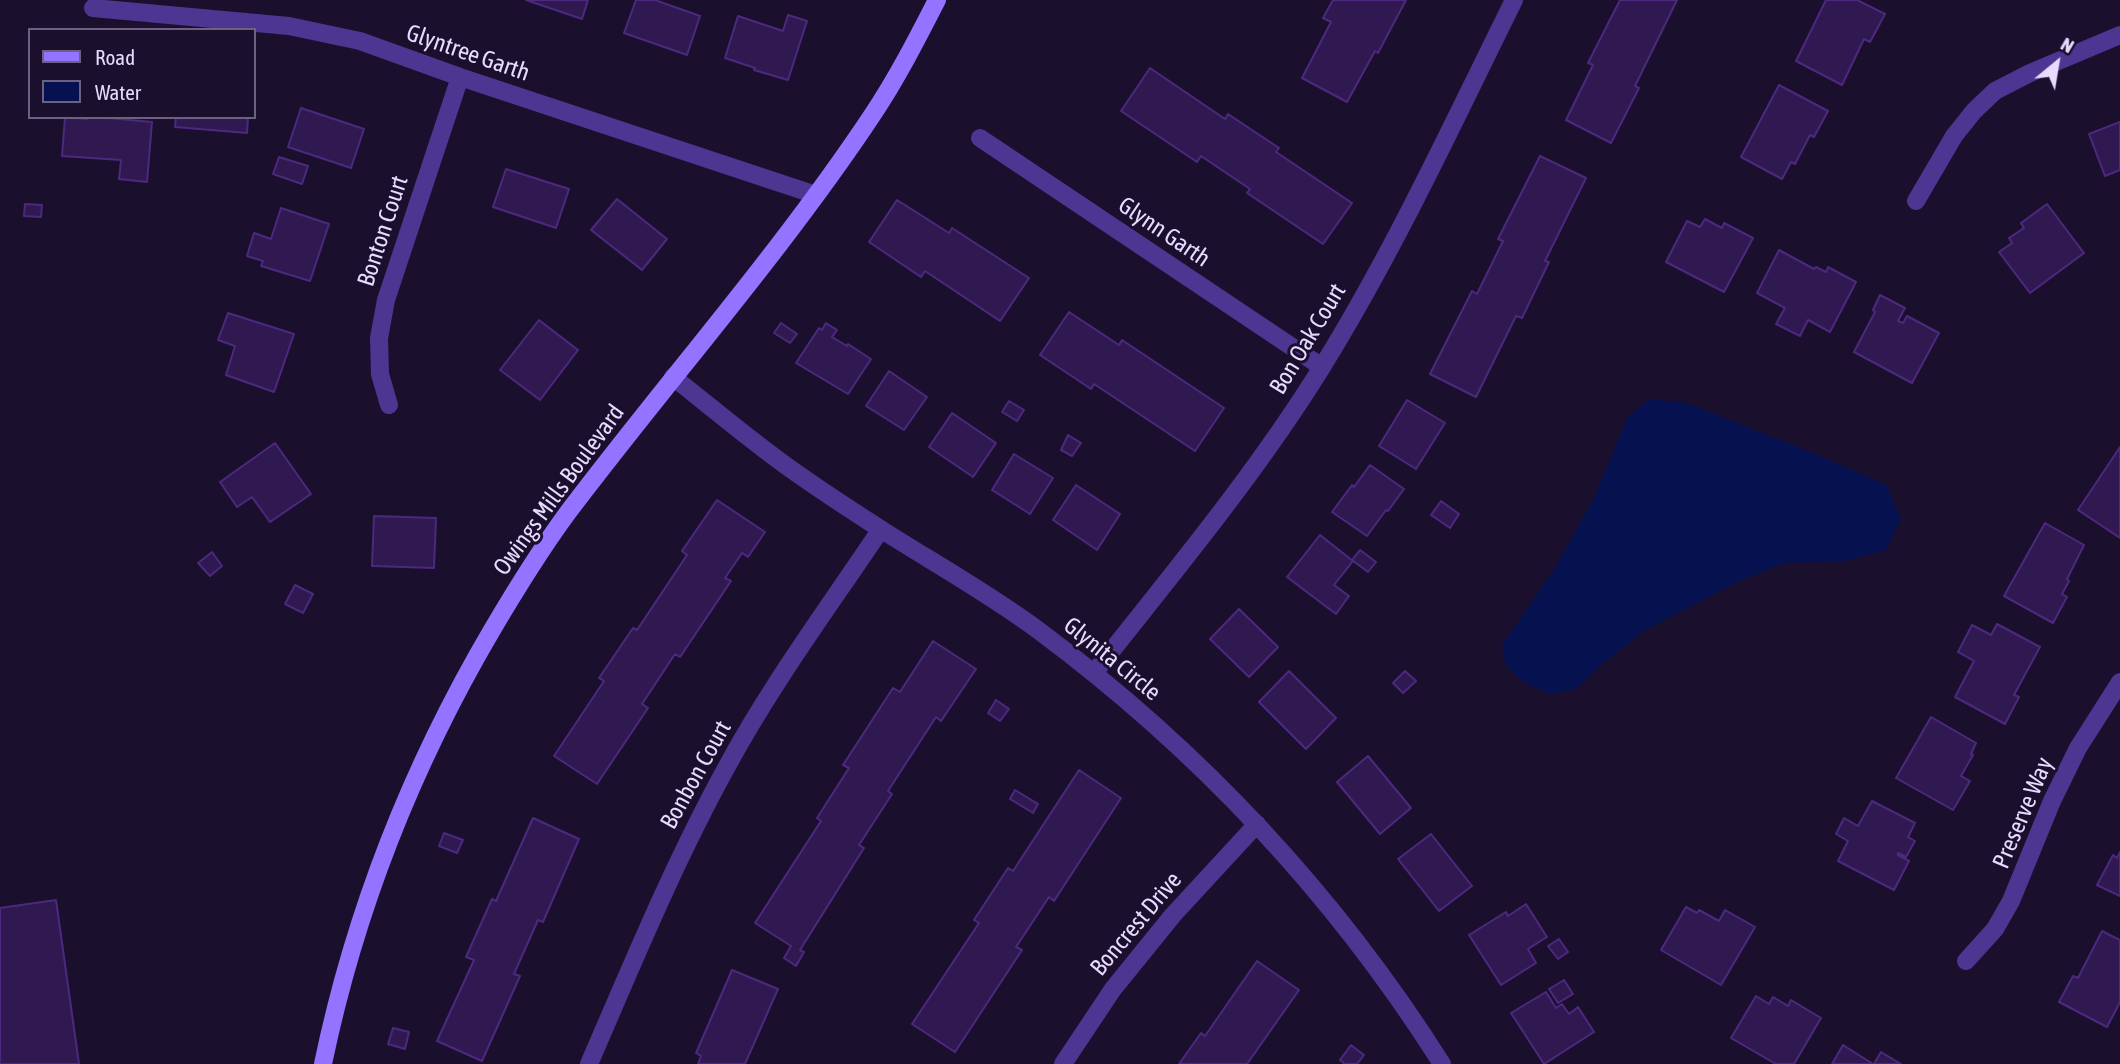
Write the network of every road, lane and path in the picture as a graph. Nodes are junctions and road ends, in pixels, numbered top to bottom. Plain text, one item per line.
1 (937, 0) edge
2 (1514, 0) edge
3 (93, 8) dead end
4 (2120, 35) edge
5 (460, 77) junction
6 (979, 138) dead end
7 (816, 195) junction
8 (1916, 201) dead end
9 (1322, 367) junction
10 (673, 377) junction
11 (389, 404) dead end
12 (881, 529) junction
13 (1094, 673) junction
14 (2120, 682) edge
15 (1257, 824) junction
16 (1966, 961) dead end
17 (323, 1064) edge
18 (589, 1064) edge
19 (1063, 1064) edge
20 (1442, 1064) edge

1 - 7 main road, Owings Mills Boulevard
2 - 9 street, Bon Oak Court
3 - 5 street, Glyntree Garth
4 - 8 street
5 - 7 street, Glyntree Garth
5 - 11 street, Bonton Court
6 - 9 street, Glynn Garth
7 - 10 main road, Owings Mills Boulevard
9 - 13 street, Bon Oak Court
10 - 12 street, Glynita Circle
10 - 17 main road, Owings Mills Boulevard
12 - 13 street, Glynita Circle
12 - 18 street, Bonbon Court
13 - 15 street, Glynita Circle
14 - 16 street, Preserve Way
15 - 19 street, Boncrest Drive
15 - 20 street, Glynita Circle

